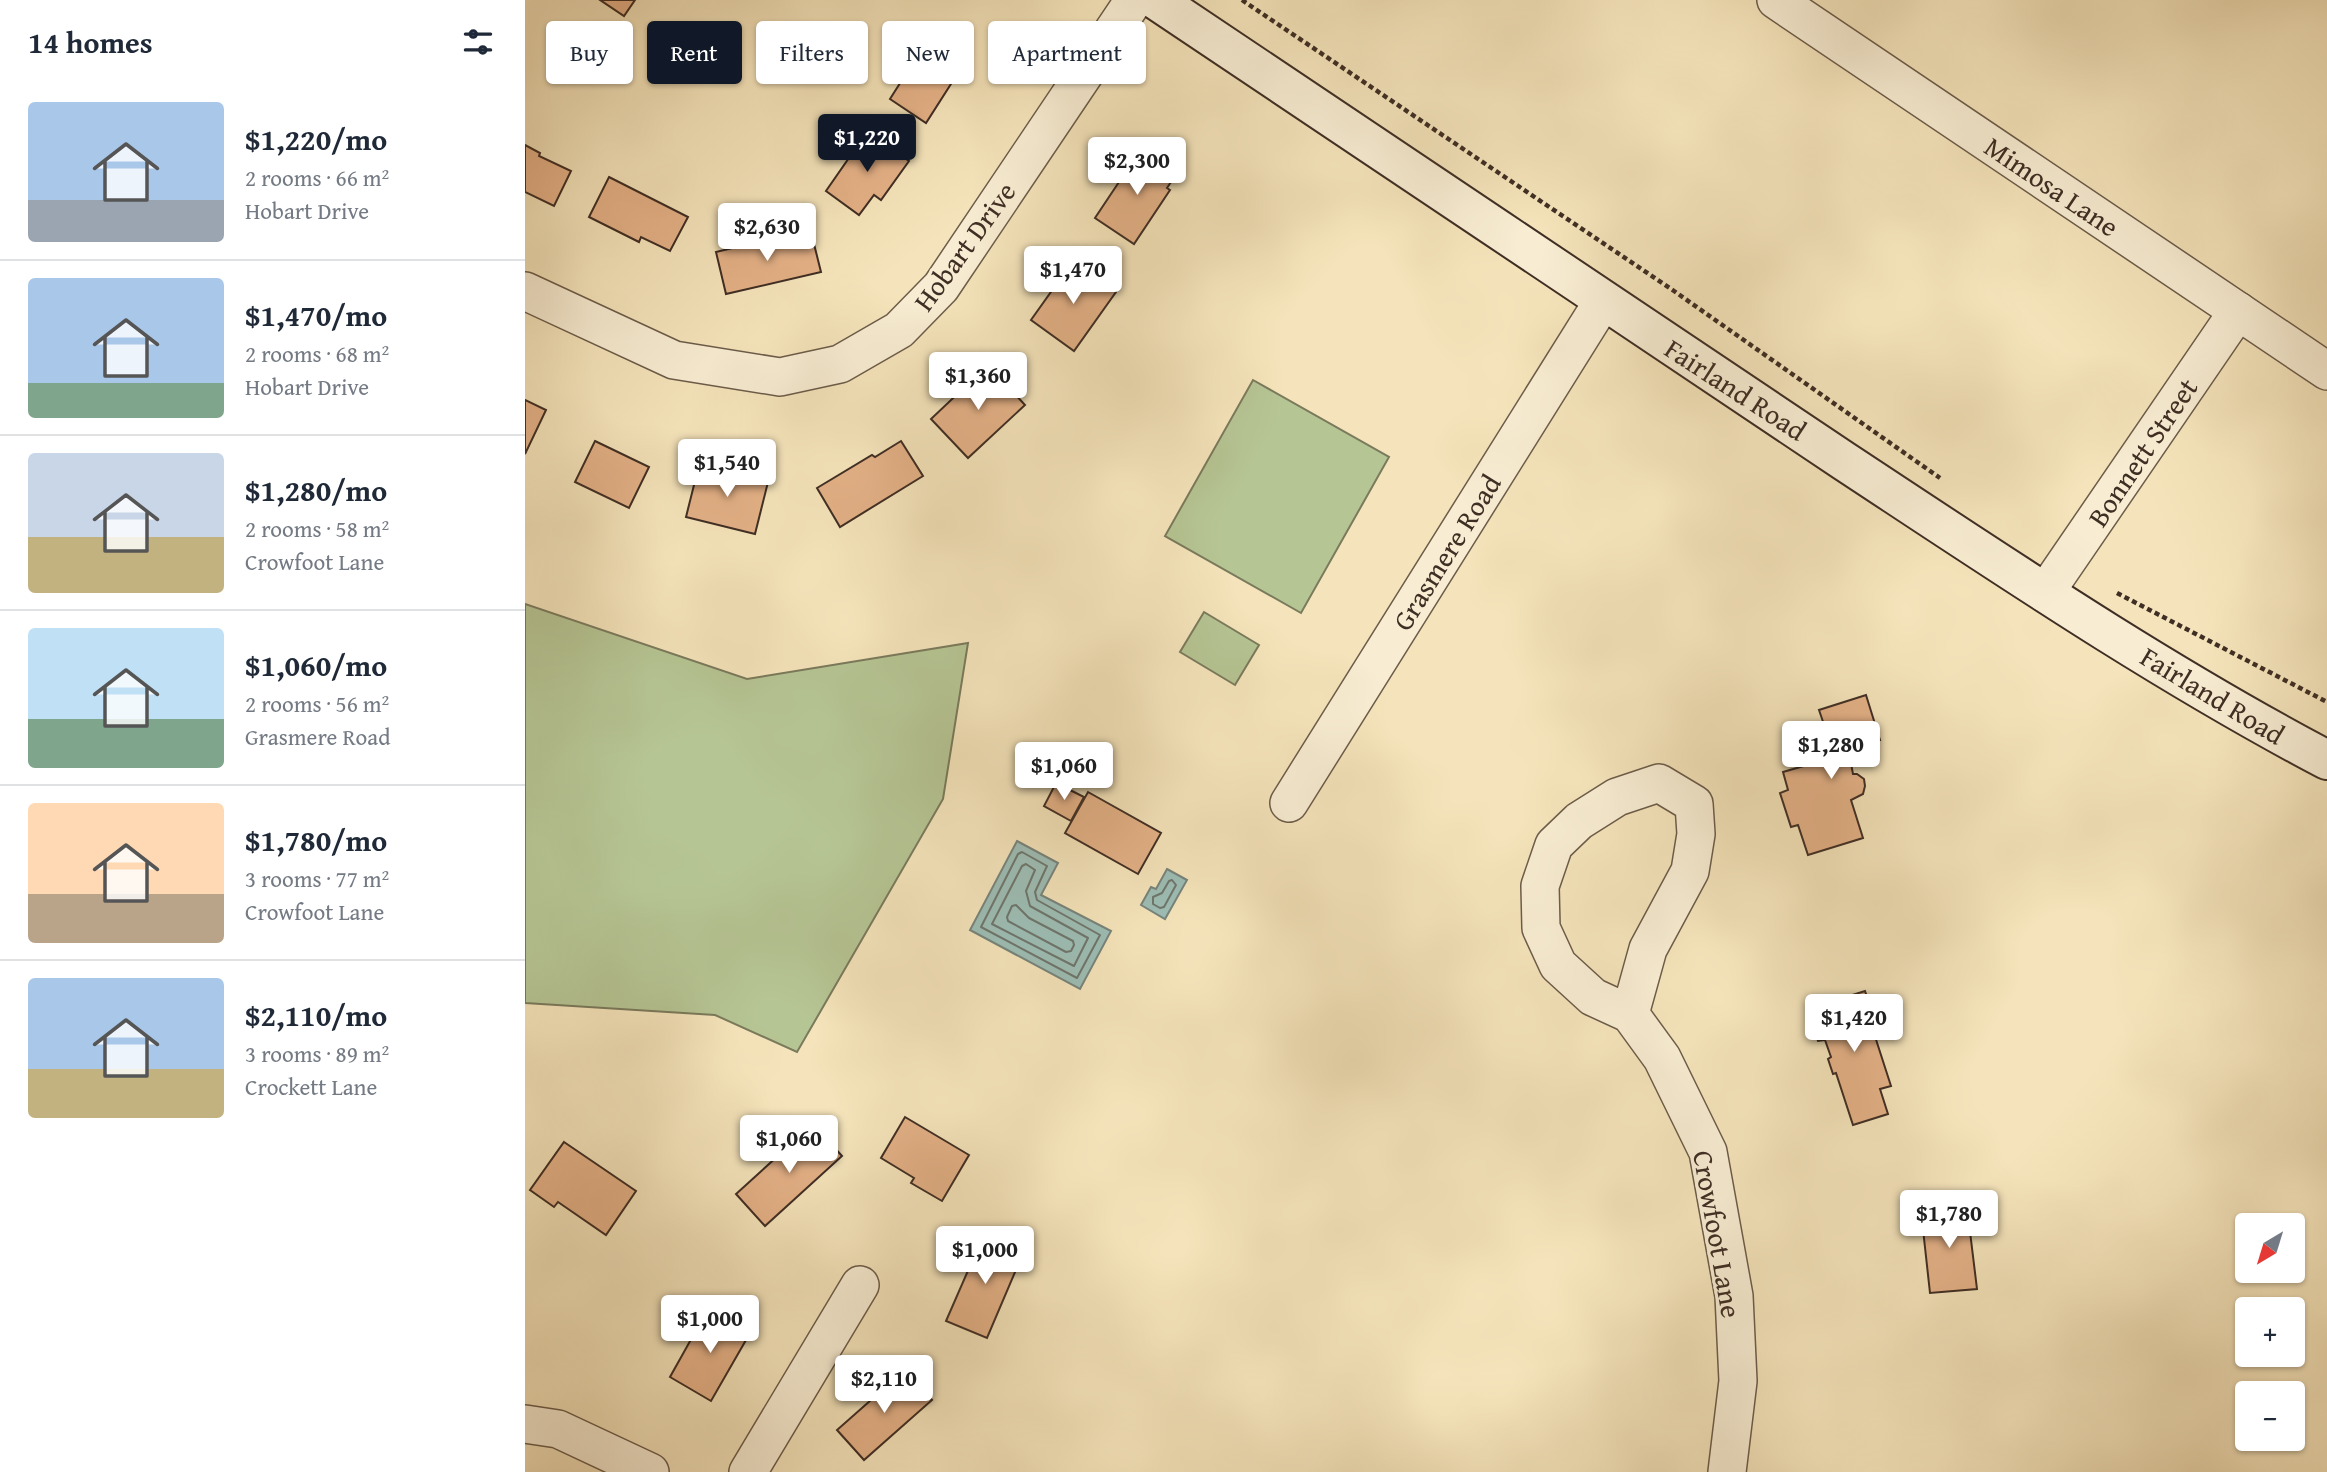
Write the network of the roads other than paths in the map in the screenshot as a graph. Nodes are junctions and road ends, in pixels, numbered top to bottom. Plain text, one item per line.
1 (1134, 0) edge
2 (1156, 0) edge
3 (1776, 0) edge
4 (525, 290) edge
5 (1603, 301) junction
6 (2238, 311) junction
7 (2327, 371) edge
8 (2045, 593) junction
9 (2327, 760) edge
10 (1289, 803) dead end
11 (1630, 1014) junction
12 (860, 1285) dead end
13 (525, 1424) edge
14 (650, 1472) edge
15 (748, 1472) edge
16 (1727, 1472) edge

1 - 4 street, Hobart Drive
2 - 5 main road, Fairland Road
3 - 6 street, Mimosa Lane
5 - 8 main road, Fairland Road
5 - 10 street, Grasmere Road
6 - 7 street, Mimosa Lane
6 - 8 street, Bonnett Street
8 - 9 main road, Fairland Road
11 - 11 street, Crowfoot Lane
11 - 16 street, Crowfoot Lane
12 - 15 street
13 - 14 street

